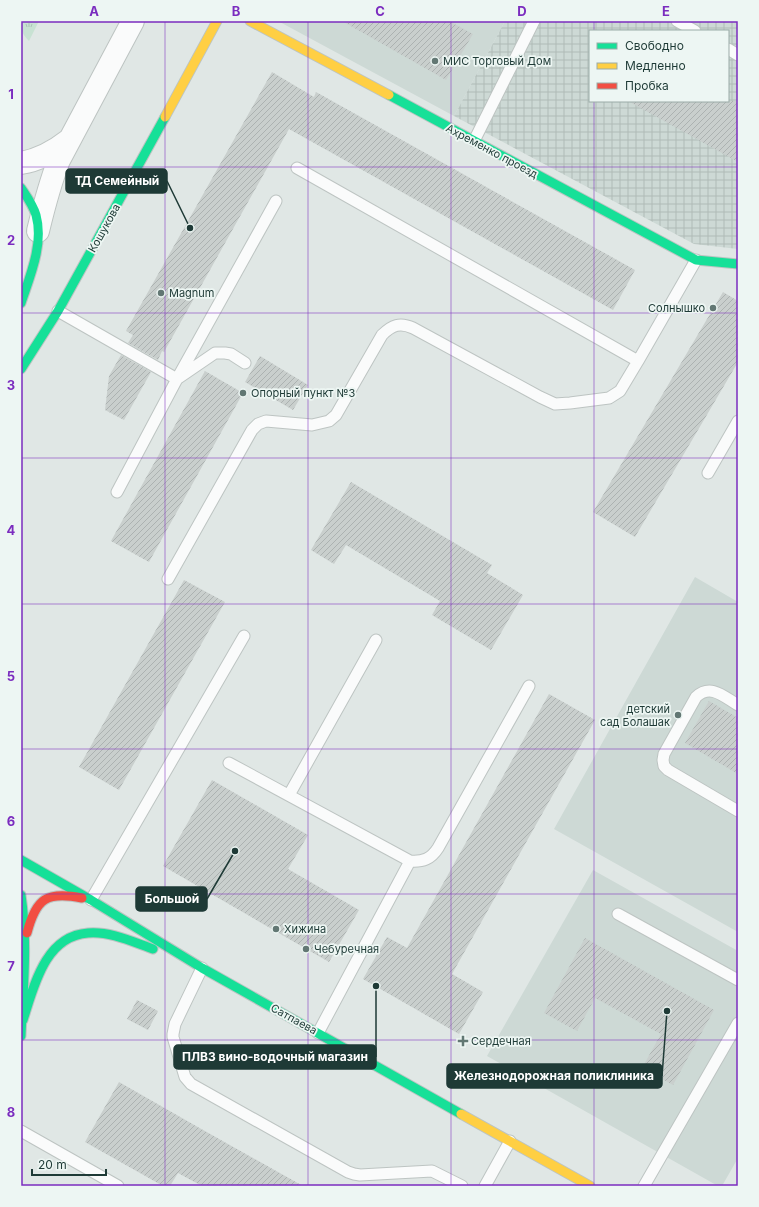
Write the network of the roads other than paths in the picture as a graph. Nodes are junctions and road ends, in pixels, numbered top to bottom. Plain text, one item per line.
1 (134, 21) edge
2 (217, 21) edge
3 (250, 21) edge
4 (534, 21) edge
5 (677, 21) edge
6 (693, 30) edge
7 (729, 50) edge
8 (738, 55) edge
9 (70, 139) junction
10 (474, 141) junction
11 (21, 163) edge
12 (297, 168) dead end
13 (21, 188) edge
14 (276, 201) dead end
15 (38, 231) junction
16 (696, 260) junction
17 (738, 264) edge
18 (21, 303) edge
19 (58, 311) junction
20 (638, 361) junction
21 (245, 363) dead end
22 (21, 369) edge
23 (177, 379) junction
24 (738, 421) edge
25 (708, 473) dead end
26 (117, 492) dead end
27 (168, 579) dead end
28 (244, 636) dead end
29 (376, 640) dead end
30 (529, 686) dead end
31 (738, 705) edge
32 (229, 763) dead end
33 (289, 795) junction
34 (738, 811) edge
35 (21, 860) edge
36 (410, 861) junction
37 (21, 895) edge
38 (91, 900) junction
39 (618, 914) dead end
40 (25, 944) junction
41 (189, 960) junction
42 (202, 968) junction
43 (738, 980) edge
44 (22, 1020) junction
45 (738, 1023) edge
46 (318, 1033) junction
47 (21, 1036) edge
48 (21, 1132) edge
49 (510, 1141) junction
50 (118, 1186) edge
51 (462, 1186) edge
52 (485, 1186) edge
53 (590, 1186) edge
54 (644, 1186) edge

1 - 9 street
2 - 19 street, Кошукова
3 - 10 street, Ахременко проезд
4 - 10 lane
5 - 6 lane
7 - 8 lane
9 - 11 street
9 - 15 street
10 - 16 street, Ахременко проезд
12 - 20 lane
13 - 15 street
14 - 23 lane
15 - 18 street
16 - 17 street, Ахременко проезд
16 - 20 lane
19 - 22 street, Кошукова
19 - 23 lane
20 - 27 lane
21 - 23 lane
23 - 26 lane
24 - 25 lane
28 - 38 lane
29 - 33 lane
30 - 36 lane
31 - 34 lane
32 - 33 lane
33 - 36 lane
35 - 38 street, Сатпаева
36 - 46 lane
37 - 40 street
38 - 40 street
38 - 41 street, Сатпаева
39 - 43 lane
40 - 44 street
41 - 42 street, Сатпаева
41 - 44 street
42 - 46 street, Сатпаева
42 - 51 lane
44 - 47 street
45 - 54 lane
46 - 49 street, Сатпаева
48 - 50 lane
49 - 52 lane
49 - 53 street, Сатпаева

